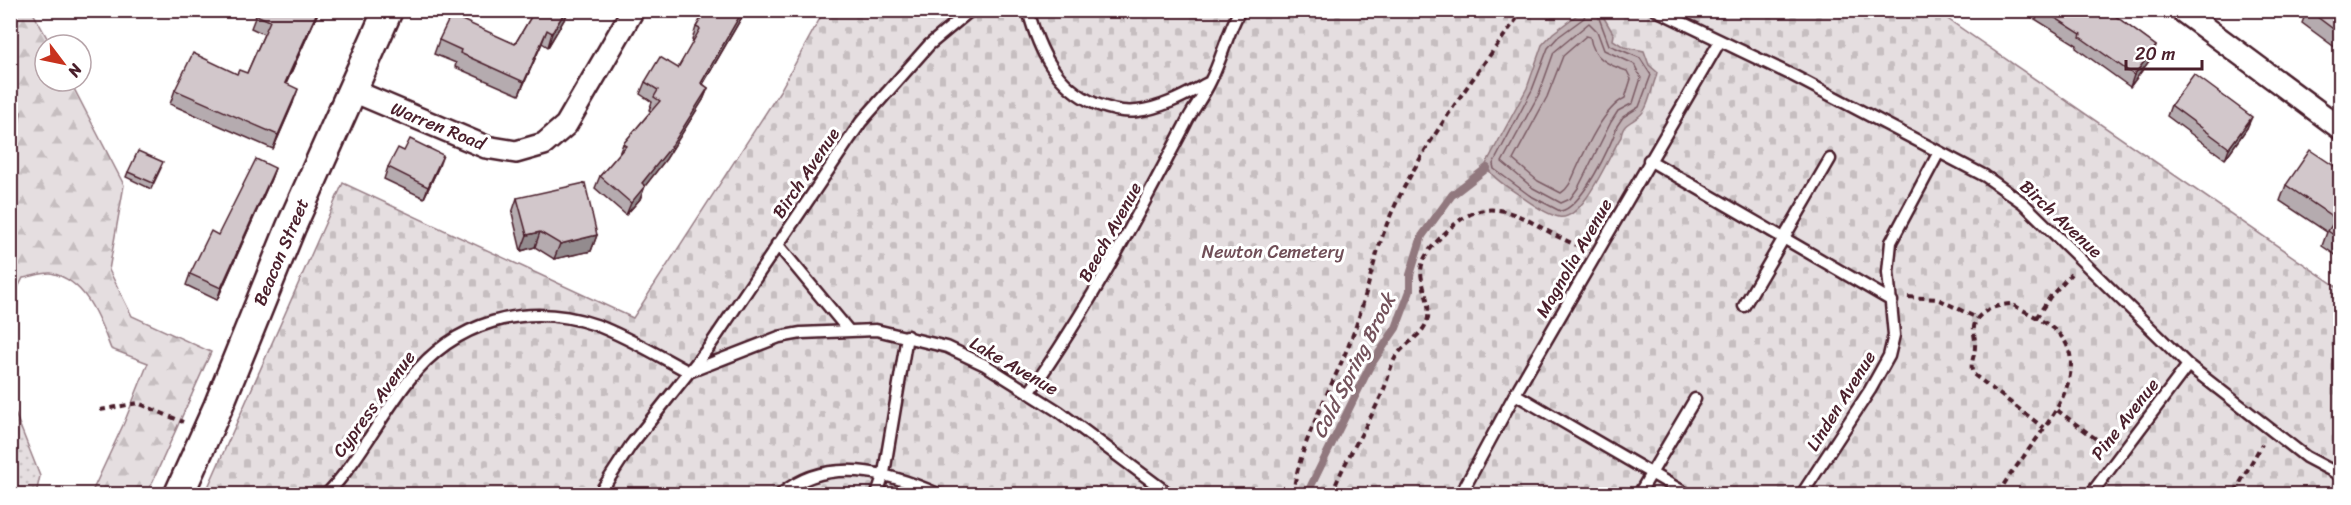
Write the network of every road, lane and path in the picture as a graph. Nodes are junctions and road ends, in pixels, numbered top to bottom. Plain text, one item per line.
1 (388, 10) edge
2 (633, 10) edge
3 (971, 10) edge
4 (1028, 10) edge
5 (1231, 10) edge
6 (1240, 10) edge
7 (1523, 10) edge
8 (1656, 10) edge
9 (2181, 10) edge
10 (1230, 26) junction
11 (1720, 41) junction
12 (1210, 82) junction
13 (351, 90) junction
14 (2340, 128) edge
15 (1939, 152) junction
16 (1830, 159) dead end
17 (1649, 160) junction
18 (1783, 240) junction
19 (777, 244) junction
20 (1597, 252) junction
21 (2083, 262) junction
22 (1892, 302) junction
23 (1744, 306) dead end
24 (1977, 318) junction
25 (2036, 318) junction
26 (849, 331) junction
27 (907, 336) junction
28 (2188, 365) junction
29 (689, 372) junction
30 (1029, 393) junction
31 (1515, 394) junction
32 (1695, 399) dead end
33 (100, 410) dead end
34 (2057, 410) junction
35 (184, 423) dead end
36 (2044, 428) junction
37 (2270, 431) junction
38 (2117, 456) junction
39 (884, 473) junction
40 (1652, 474) junction
41 (2340, 475) edge
42 (329, 493) edge
43 (2236, 493) edge
44 (179, 495) edge
45 (599, 495) edge
46 (780, 495) edge
47 (876, 495) edge
48 (938, 495) edge
49 (1169, 495) edge
50 (1293, 495) edge
51 (1332, 495) edge
52 (1461, 495) edge
53 (1639, 495) edge
54 (1687, 495) edge
55 (1802, 495) edge
56 (1999, 495) edge
57 (2091, 495) edge
58 (2210, 495) edge

1 - 13 main road, Beacon Street
2 - 13 street, Warren Road
3 - 19 lane, Birch Avenue
4 - 12 lane
5 - 10 lane
6 - 10 lane
7 - 50 path
8 - 11 lane, Birch Avenue
9 - 14 street
10 - 12 lane, Beech Avenue
11 - 15 lane, Birch Avenue
11 - 17 lane, Magnolia Avenue
12 - 30 lane, Beech Avenue
13 - 44 main road, Beacon Street
15 - 21 lane, Birch Avenue
15 - 22 lane, Linden Avenue
16 - 18 lane
17 - 18 lane
17 - 20 lane, Magnolia Avenue
18 - 22 lane
18 - 23 lane
19 - 26 lane
19 - 29 lane, Birch Avenue
20 - 31 lane, Magnolia Avenue
20 - 51 path
21 - 25 path
21 - 28 lane, Birch Avenue
22 - 24 path
22 - 55 lane, Linden Avenue
24 - 25 path
24 - 36 path
25 - 34 path
26 - 27 lane, Lake Avenue
26 - 29 lane, Lake Avenue
27 - 30 lane, Lake Avenue
27 - 39 lane
28 - 37 lane, Birch Avenue
28 - 38 lane, Pine Avenue
29 - 42 lane, Cypress Avenue
29 - 45 lane
30 - 49 lane, Lake Avenue
31 - 40 lane
31 - 52 lane, Magnolia Avenue
32 - 40 lane
33 - 35 path
34 - 36 path
34 - 38 path
36 - 56 path
37 - 41 lane, Birch Avenue
37 - 43 path
38 - 57 lane, Pine Avenue
39 - 46 lane
39 - 47 lane
39 - 48 lane
40 - 53 lane
40 - 54 lane
43 - 58 path

